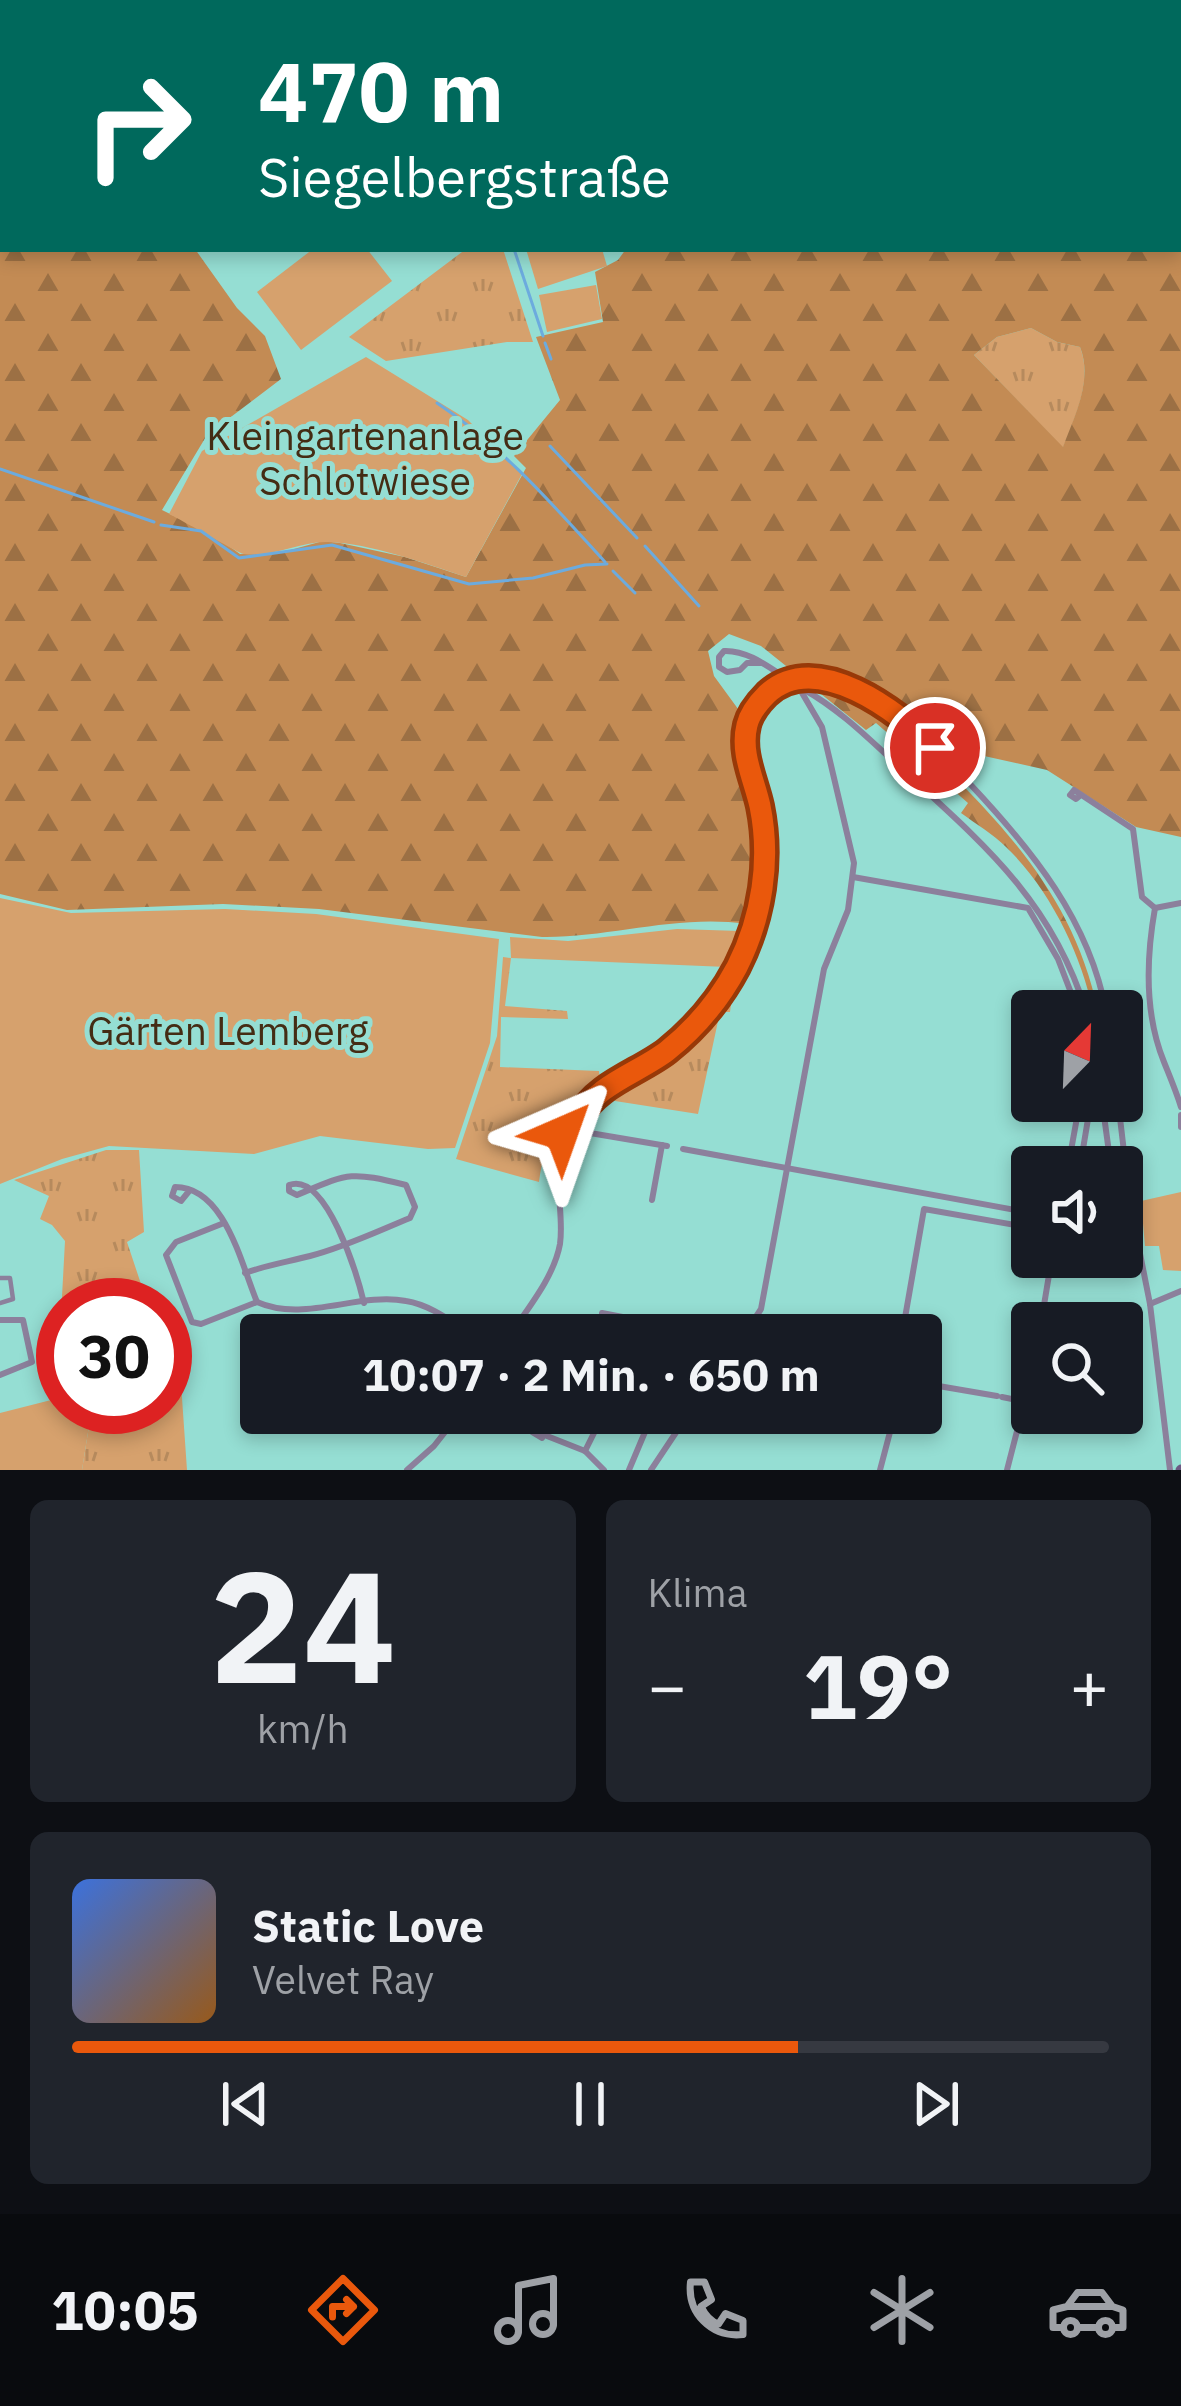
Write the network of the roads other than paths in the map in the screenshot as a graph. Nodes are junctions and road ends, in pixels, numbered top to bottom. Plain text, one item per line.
1 (761, 663) junction
2 (798, 686) junction
3 (1081, 795) dead end
4 (853, 878) junction
5 (1181, 903) edge
6 (1155, 908) junction
7 (1072, 990) edge
8 (1076, 990) edge
9 (1099, 990) edge
10 (1181, 1072) edge
11 (1171, 1075) junction
12 (1181, 1111) edge
13 (580, 1117) junction
14 (1105, 1122) edge
15 (1120, 1122) edge
16 (1181, 1127) edge
17 (590, 1132) junction
18 (568, 1141) junction
19 (1108, 1146) edge
20 (683, 1149) dead end
21 (786, 1167) junction
22 (190, 1190) dead end
23 (652, 1200) dead end
24 (1011, 1209) edge
25 (224, 1223) junction
26 (1011, 1224) edge
27 (345, 1245) junction
28 (244, 1273) junction
29 (0, 1278) edge
30 (1181, 1292) edge
31 (257, 1302) junction
32 (0, 1303) edge
33 (364, 1303) junction
34 (1150, 1304) junction
35 (602, 1313) dead end
36 (436, 1314) edge
37 (523, 1314) edge
38 (607, 1314) edge
39 (758, 1314) edge
40 (906, 1314) edge
41 (0, 1320) edge
42 (0, 1375) edge
43 (942, 1387) edge
44 (1011, 1399) edge
45 (443, 1434) edge
46 (534, 1434) edge
47 (560, 1434) edge
48 (593, 1434) edge
49 (644, 1434) edge
50 (675, 1434) edge
51 (889, 1434) edge
52 (1018, 1434) edge
53 (547, 1436) joint
54 (568, 1442) junction
55 (585, 1450) junction
56 (407, 1470) edge
57 (604, 1470) edge
58 (629, 1470) edge
59 (651, 1470) edge
60 (880, 1470) edge
61 (1007, 1470) edge
62 (1170, 1470) edge

1 - 1 street
1 - 2 street
2 - 4 street
2 - 8 street
3 - 6 street
4 - 7 street
4 - 21 street
5 - 6 street
6 - 11 street
9 - 13 street, bridge
10 - 11 street
11 - 12 street
12 - 16 street
13 - 17 street
13 - 18 street
14 - 19 street
15 - 34 street
17 - 18 street
17 - 23 street
18 - 37 street
20 - 21 street
21 - 24 street
21 - 39 street
22 - 25 street
25 - 28 street
25 - 31 street
26 - 40 street
27 - 27 street
27 - 28 street
27 - 33 street
28 - 31 street
29 - 32 street
30 - 34 street
31 - 33 street
33 - 36 street
34 - 62 street
35 - 38 street
41 - 42 street
43 - 44 street
45 - 56 street
46 - 53 street
47 - 54 street
48 - 55 street
49 - 58 street
50 - 59 street
51 - 60 street
52 - 61 street
53 - 54 street
54 - 55 street
55 - 57 street

